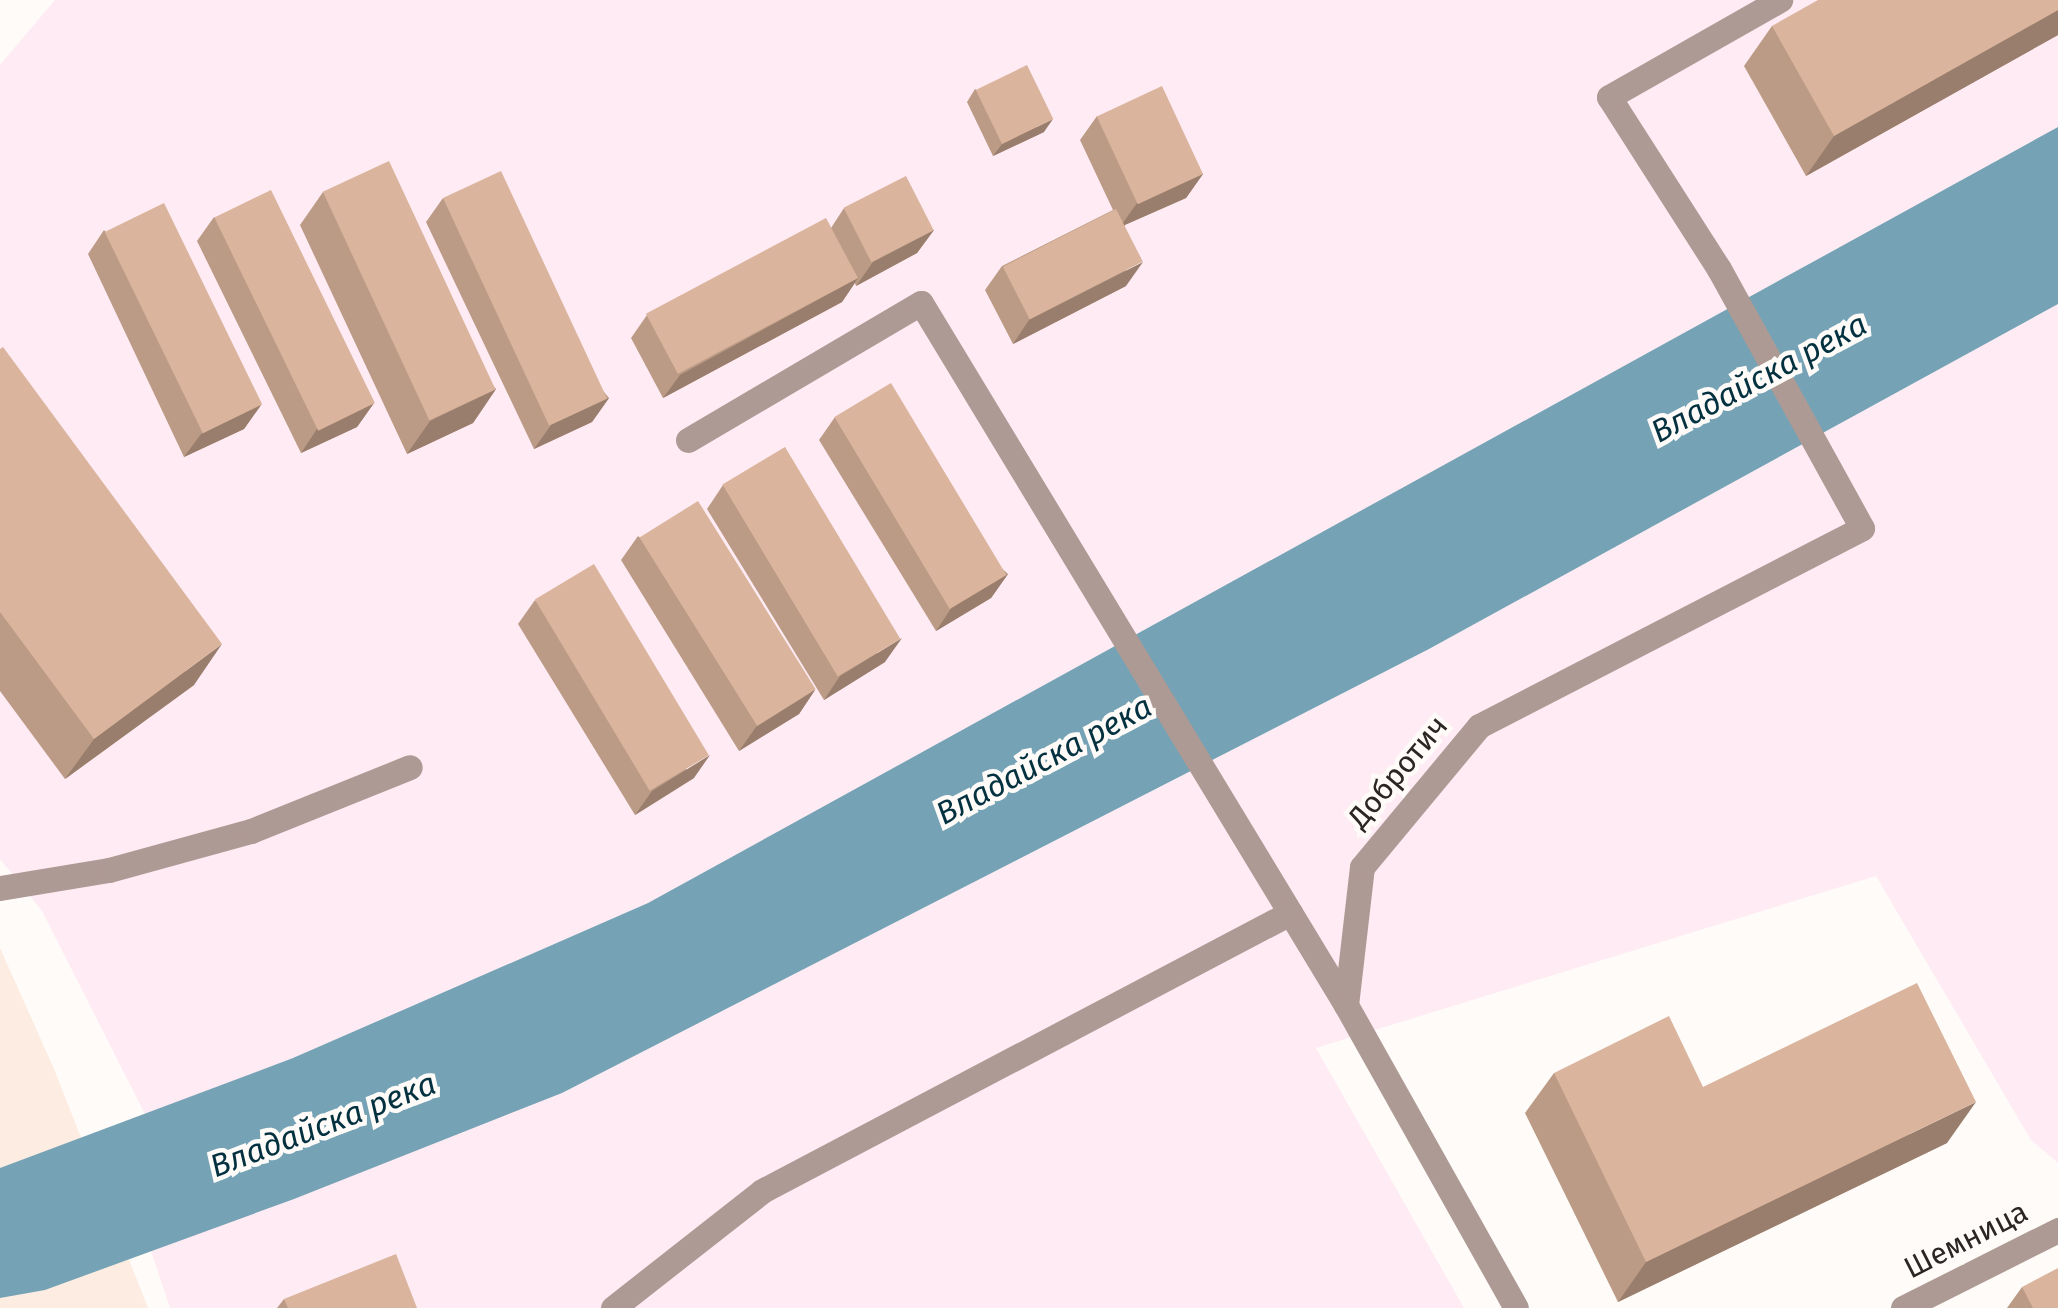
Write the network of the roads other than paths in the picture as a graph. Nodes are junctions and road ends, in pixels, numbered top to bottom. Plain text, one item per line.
1 (1780, 0) edge
2 (688, 440) dead end
3 (410, 767) dead end
4 (0, 888) edge
5 (1290, 912) junction
6 (1346, 1006) junction
7 (2058, 1230) edge
8 (612, 1308) edge
9 (1516, 1308) edge
10 (1903, 1308) edge

1 - 6 street, Добротич
2 - 5 street
3 - 4 street
5 - 6 street
5 - 8 street
6 - 9 street
7 - 10 street, Шемница

